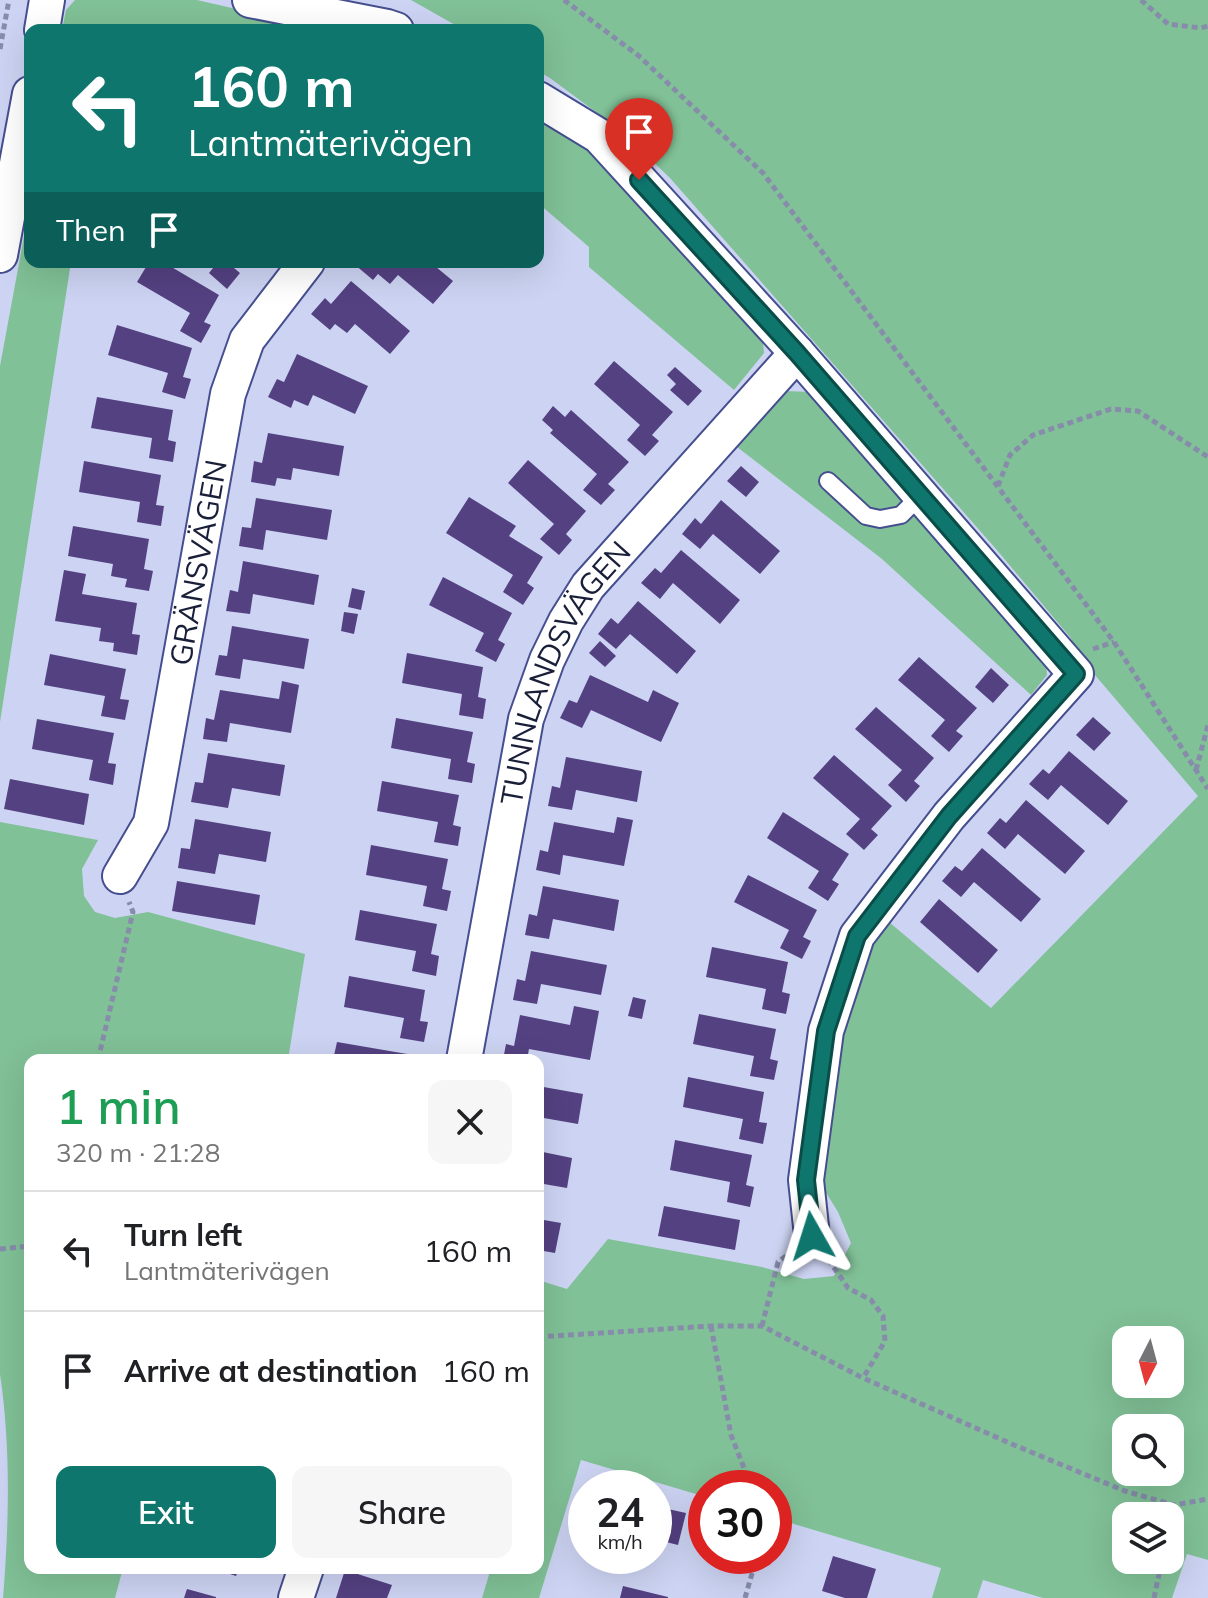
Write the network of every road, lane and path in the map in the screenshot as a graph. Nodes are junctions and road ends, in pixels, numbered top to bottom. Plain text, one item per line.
1 (9, 0) edge
2 (47, 0) edge
3 (250, 0) edge
4 (564, 0) edge
5 (1141, 0) edge
6 (43, 24) edge
7 (372, 24) edge
8 (1208, 26) edge
9 (0, 49) edge
10 (544, 103) edge
11 (24, 126) edge
12 (0, 255) edge
13 (302, 268) edge
14 (797, 353) junction
15 (1208, 457) edge
16 (828, 481) dead end
17 (998, 486) junction
18 (921, 495) junction
19 (1208, 725) edge
20 (1196, 770) junction
21 (1208, 789) edge
22 (120, 876) joint
23 (99, 1054) edge
24 (465, 1054) edge
25 (812, 1236) junction
26 (24, 1247) edge
27 (0, 1249) edge
28 (711, 1326) junction
29 (762, 1326) junction
30 (544, 1337) edge
31 (863, 1378) junction
32 (745, 1470) edge
33 (1208, 1499) edge
34 (1164, 1502) edge
35 (1184, 1503) edge
36 (304, 1574) edge
37 (752, 1574) edge
38 (1159, 1574) edge
39 (296, 1598) edge
40 (745, 1598) edge
41 (1154, 1598) edge

1 - 9 path
2 - 6 street
3 - 7 street
4 - 17 path
5 - 8 path
10 - 14 street
11 - 12 street
13 - 22 street, GRÄNSVÄGEN
14 - 18 street
14 - 24 street, TUNNLANDSVÄGEN
15 - 17 path
16 - 18 lane
17 - 20 path
18 - 25 street
19 - 20 path
20 - 21 path
22 - 23 path
25 - 29 path
25 - 31 path
26 - 27 path
28 - 29 path
28 - 30 path
28 - 32 path
29 - 31 path
31 - 34 path
33 - 35 path
36 - 39 street
37 - 40 path
38 - 41 path

